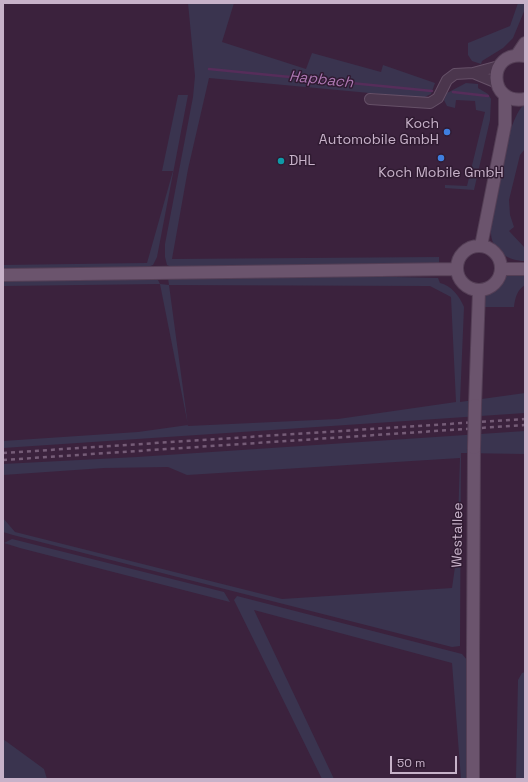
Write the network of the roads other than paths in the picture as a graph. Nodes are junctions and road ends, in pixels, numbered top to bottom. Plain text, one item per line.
1 (525, 43) edge
2 (521, 56) edge
3 (499, 66) junction
4 (473, 73) junction
5 (497, 83) junction
6 (505, 96) junction
7 (370, 99) dead end
8 (523, 100) edge
9 (505, 125) junction
10 (480, 246) junction
11 (525, 268) edge
12 (456, 269) junction
13 (501, 269) junction
14 (3, 275) edge
15 (479, 291) junction
16 (473, 779) edge

1 - 2 main road
2 - 3 main road
3 - 4 street
3 - 5 main road
4 - 5 street
4 - 7 street
5 - 6 main road
6 - 8 main road
6 - 9 main road
8 - 9 main road
9 - 10 main road
10 - 12 main road
10 - 13 main road
11 - 13 main road
12 - 14 main road
12 - 15 main road
13 - 15 main road
15 - 16 main road, Westallee, bridge

